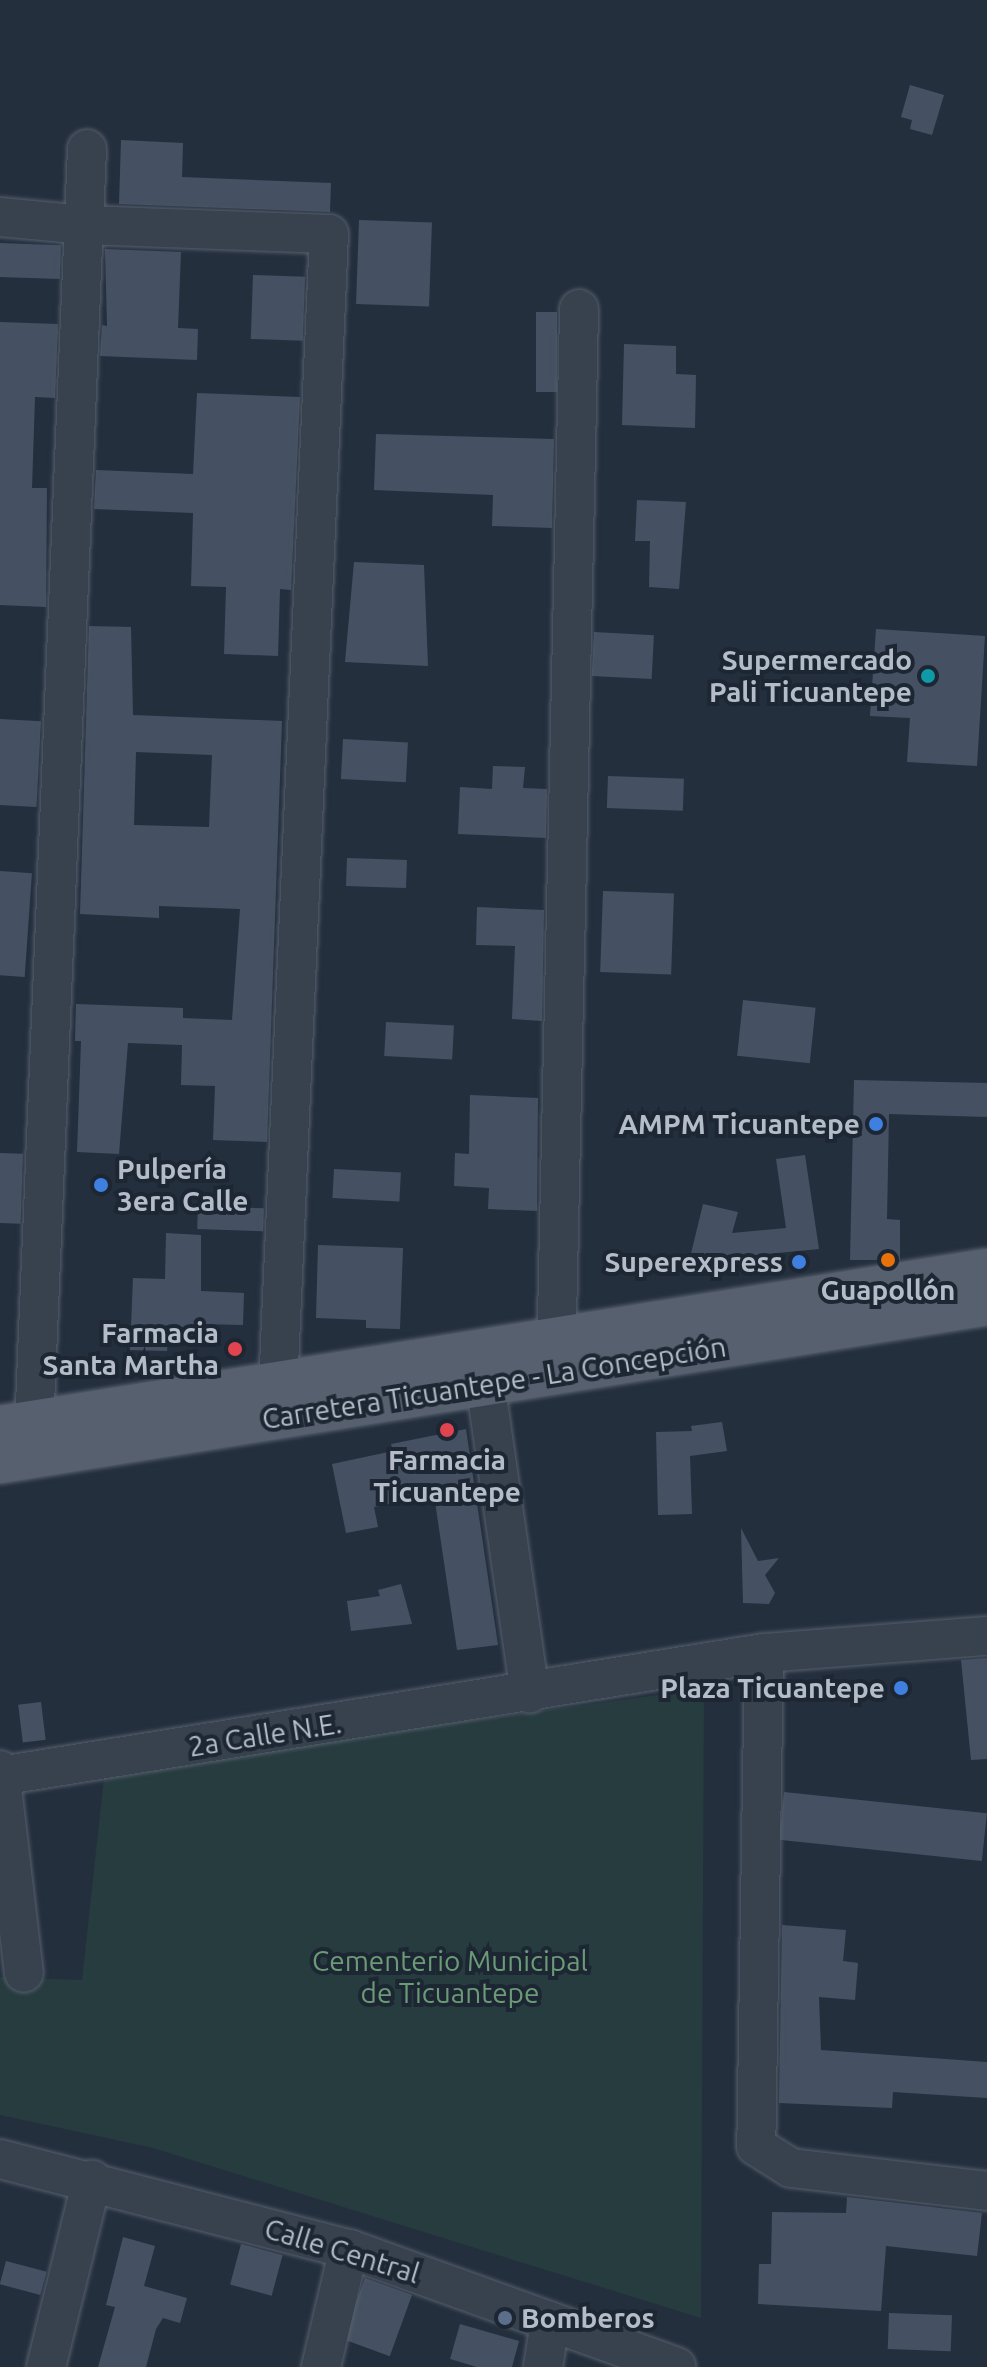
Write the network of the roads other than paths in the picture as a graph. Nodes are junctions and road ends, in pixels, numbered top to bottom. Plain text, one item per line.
1 (87, 149) dead end
2 (0, 217) edge
3 (84, 225) junction
4 (579, 309) dead end
5 (987, 1271) edge
6 (987, 1303) edge
7 (556, 1356) junction
8 (483, 1368) junction
9 (277, 1401) junction
10 (16, 1442) edge
11 (987, 1636) edge
12 (764, 1653) junction
13 (530, 1693) junction
14 (0, 1774) edge
15 (24, 1973) dead end
16 (0, 2159) edge
17 (92, 2180) junction
18 (987, 2191) edge
19 (349, 2249) junction
20 (550, 2322) junction
21 (46, 2367) edge
22 (321, 2367) edge
23 (543, 2367) edge
24 (676, 2367) edge

1 - 3 street
2 - 3 street
3 - 9 street
3 - 10 street
4 - 7 street
5 - 7 main road, Carretera Ticuantepe - La Concepción
6 - 7 main road, Carretera Ticuantepe - La Concepción
7 - 8 main road, Carretera Ticuantepe - La Concepción
8 - 9 main road, Carretera Ticuantepe - La Concepción
8 - 13 street
9 - 10 main road, Carretera Ticuantepe - La Concepción
11 - 12 street, 2a Calle N.E.
12 - 13 street, 2a Calle N.E.
12 - 18 street
13 - 14 street, 2a Calle N.E.
14 - 15 street
16 - 17 street, Calle Central
17 - 19 street, Calle Central
17 - 21 street
19 - 20 street, Calle Central
19 - 22 street
20 - 23 street
20 - 24 street, Calle Central

